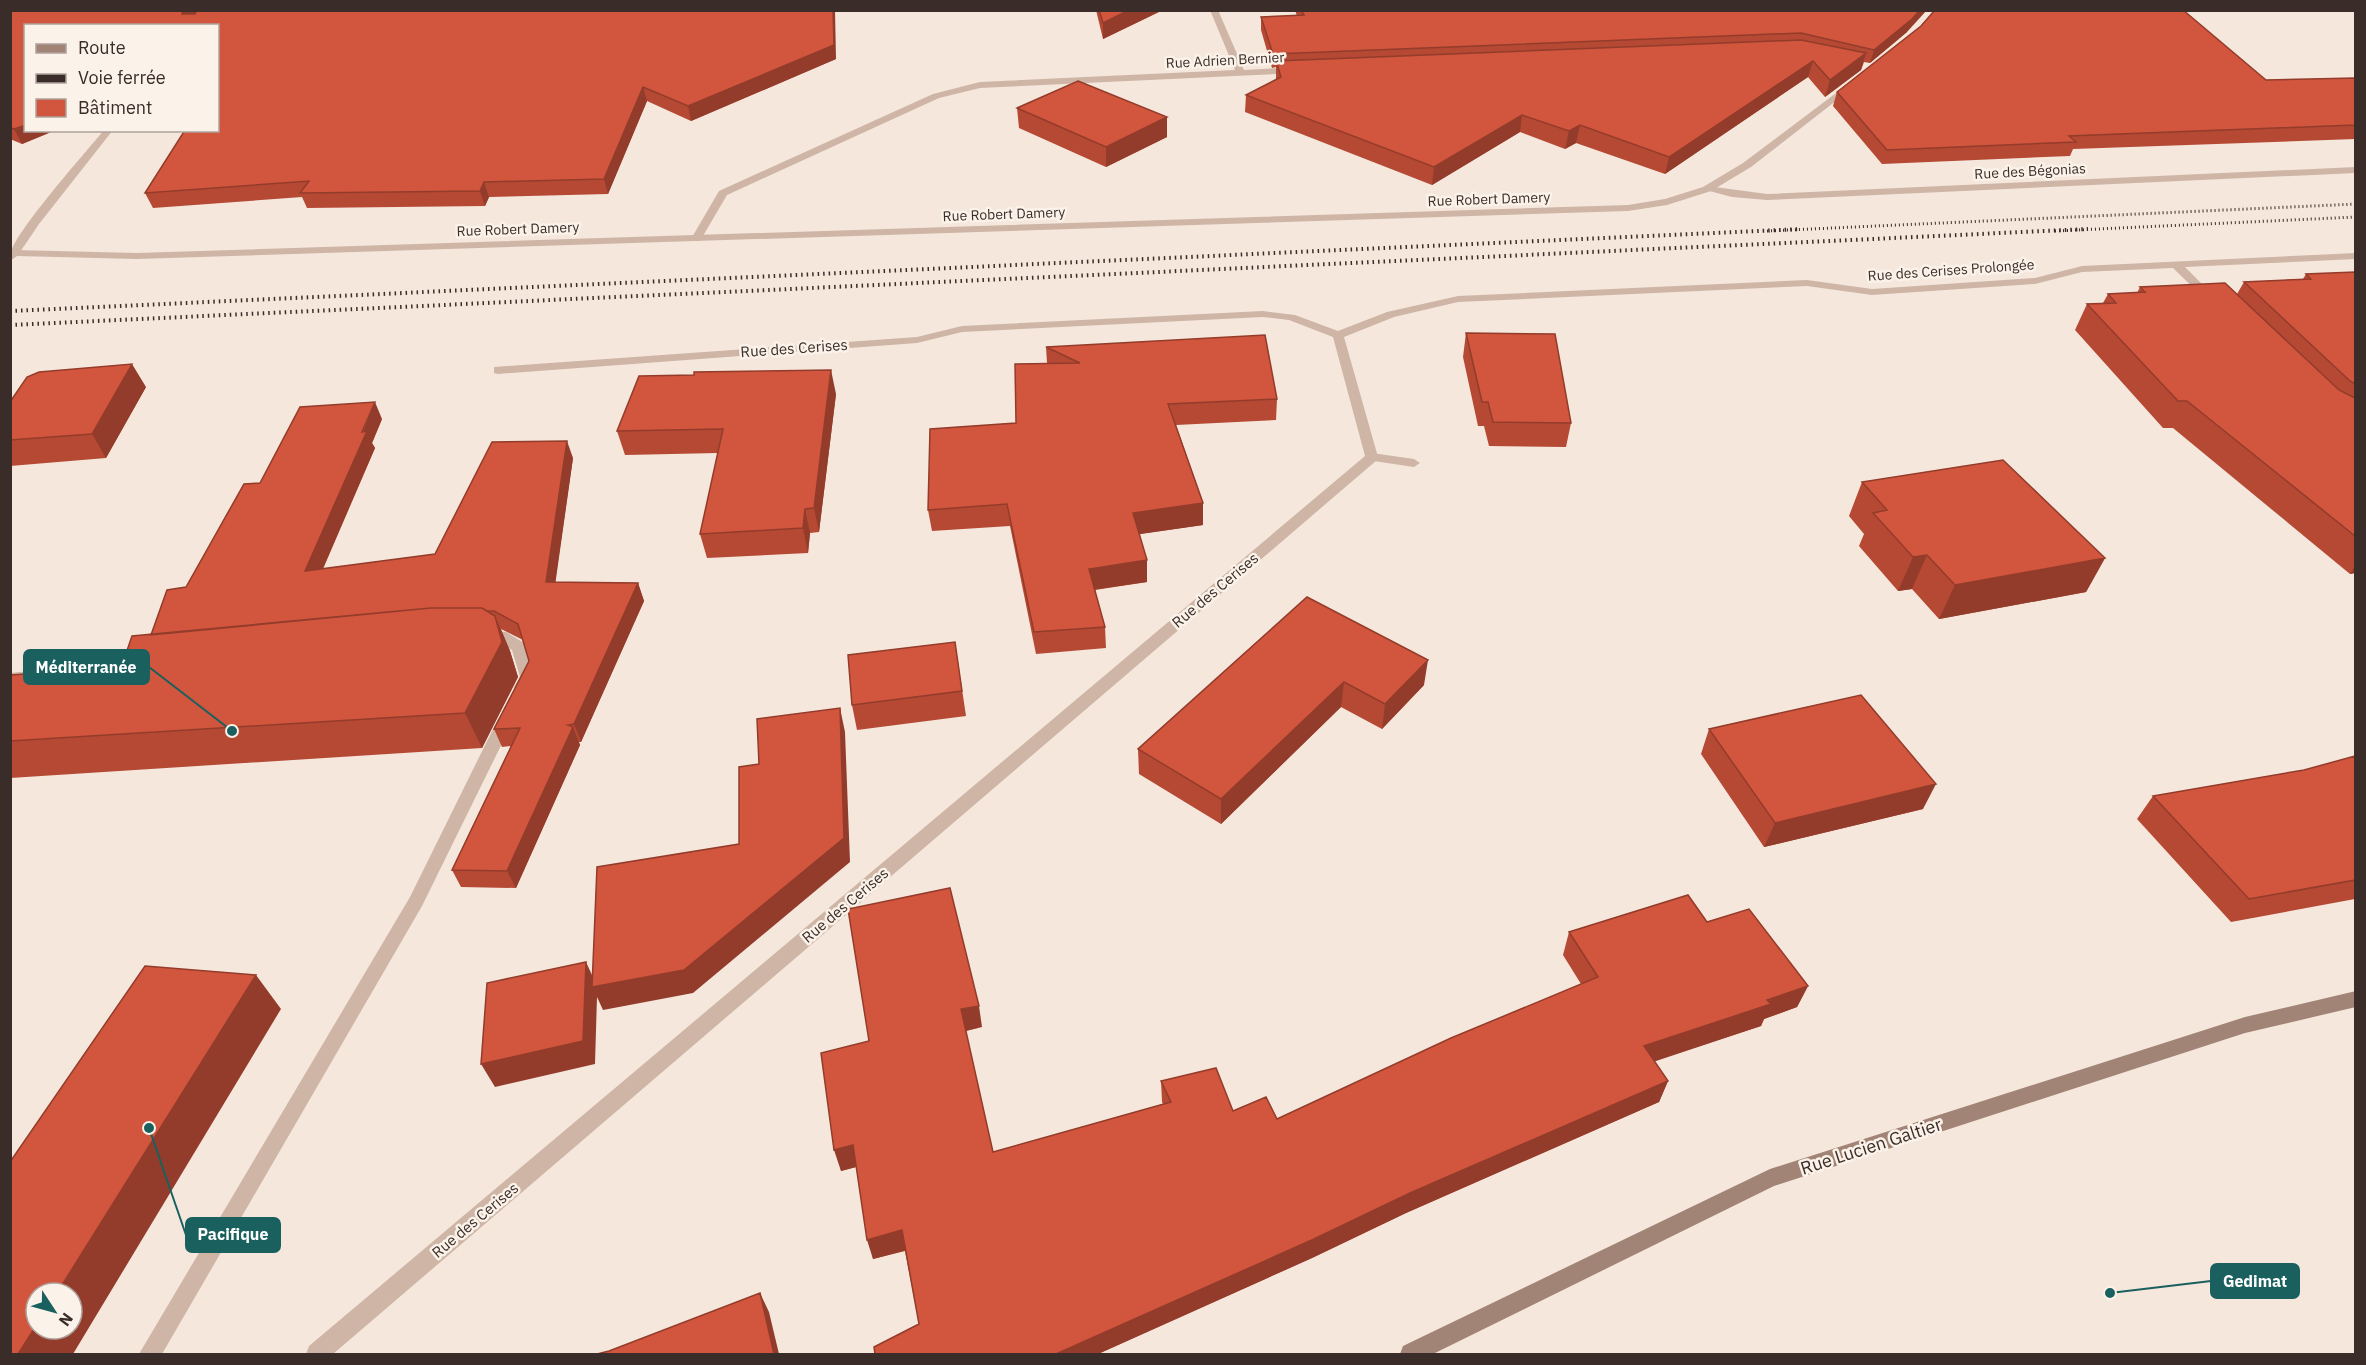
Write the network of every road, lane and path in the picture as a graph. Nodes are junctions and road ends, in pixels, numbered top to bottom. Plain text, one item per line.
1 (1214, 10) edge
2 (1307, 70) edge
3 (1241, 73) junction
4 (1864, 74) edge
5 (108, 132) edge
6 (2355, 170) edge
7 (1707, 189) junction
8 (696, 239) junction
9 (12, 255) edge
10 (2355, 256) edge
11 (2176, 265) junction
12 (2219, 307) edge
13 (1338, 335) junction
14 (498, 370) dead end
15 (1372, 457) junction
16 (1414, 463) dead end
17 (469, 636) edge
18 (156, 664) edge
19 (10, 678) edge
20 (2355, 999) edge
21 (150, 1354) edge
22 (317, 1354) edge
23 (1411, 1354) edge

1 - 3 street
2 - 3 street, Rue Adrien Bernier
3 - 8 street, Rue Adrien Bernier
4 - 7 street, Rue Robert Damery
5 - 9 street
6 - 7 street, Rue des Bégonias
7 - 8 street, Rue Robert Damery
8 - 9 street, Rue Robert Damery
10 - 11 street, Rue des Cerises Prolongée
11 - 12 street
11 - 13 street, Rue des Cerises Prolongée
13 - 14 street, Rue des Cerises
13 - 15 street
15 - 16 street
15 - 22 street, Rue des Cerises
17 - 21 street
18 - 19 street
20 - 23 main road, Rue Lucien Galtier

